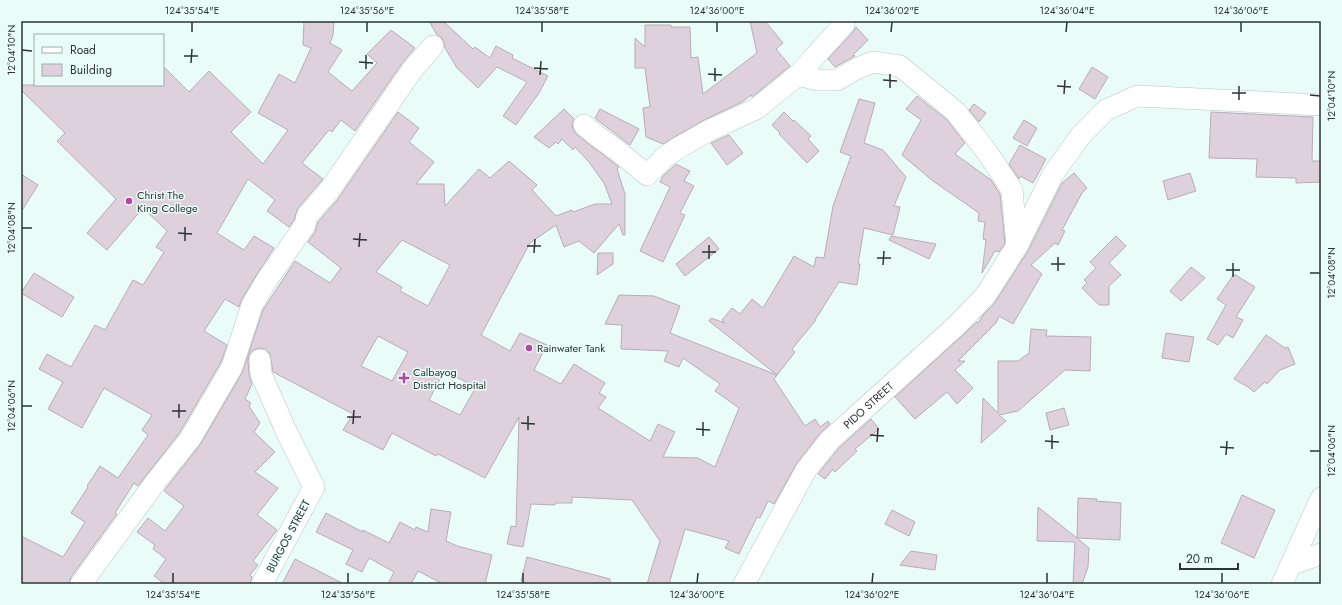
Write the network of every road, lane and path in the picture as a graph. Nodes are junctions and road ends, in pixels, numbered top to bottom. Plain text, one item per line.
1 (844, 24) dead end
2 (433, 46) dead end
3 (798, 75) junction
4 (1321, 105) edge
5 (584, 125) dead end
6 (1017, 246) junction
7 (260, 360) dead end
8 (1321, 498) edge
9 (1321, 554) edge
10 (1292, 564) junction
11 (81, 584) edge
12 (262, 584) edge
13 (744, 584) edge
14 (1282, 584) edge

1 - 3 street
2 - 11 street
3 - 5 street
3 - 6 street
4 - 6 street, PIDO STREET
6 - 13 street, PIDO STREET
7 - 12 street, BURGOS STREET
8 - 10 street
9 - 10 street
10 - 14 street

